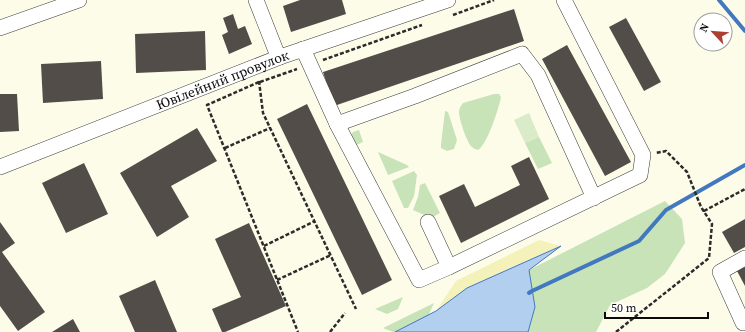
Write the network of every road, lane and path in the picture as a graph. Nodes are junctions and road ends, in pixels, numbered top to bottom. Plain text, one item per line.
1 (79, 0) edge
2 (256, 0) edge
3 (448, 0) edge
4 (494, 0) edge
5 (564, 0) edge
6 (450, 16) dead end
7 (428, 23) dead end
8 (0, 28) edge
9 (303, 49) junction
10 (280, 57) junction
11 (310, 65) junction
12 (258, 77) junction
13 (337, 124) junction
14 (270, 128) junction
15 (225, 148) junction
16 (643, 155) junction
17 (0, 167) edge
18 (745, 189) edge
19 (594, 198) junction
20 (704, 211) junction
21 (314, 221) junction
22 (428, 222) dead end
23 (264, 246) junction
24 (332, 255) dead end
25 (745, 258) edge
26 (449, 267) junction
27 (277, 280) junction
28 (356, 309) dead end
29 (345, 313) dead end
30 (744, 322) edge
31 (298, 332) edge
32 (330, 332) edge
33 (616, 332) edge

1 - 8 street
2 - 10 street
3 - 9 street, Ювілейний провулок
4 - 6 path
5 - 16 street
7 - 11 path
9 - 10 street, Ювілейний провулок
9 - 11 street
10 - 12 street, Ювілейний провулок
11 - 12 path
11 - 13 street
12 - 14 path
12 - 15 path
12 - 17 street, Ювілейний провулок
13 - 19 street
13 - 26 street
14 - 15 path
14 - 21 path
15 - 23 path
16 - 19 street
16 - 20 path
18 - 20 path
19 - 26 street
20 - 33 path
21 - 23 path
21 - 28 path
22 - 26 street
23 - 27 path
24 - 27 path
25 - 30 street
27 - 31 path
29 - 32 path

